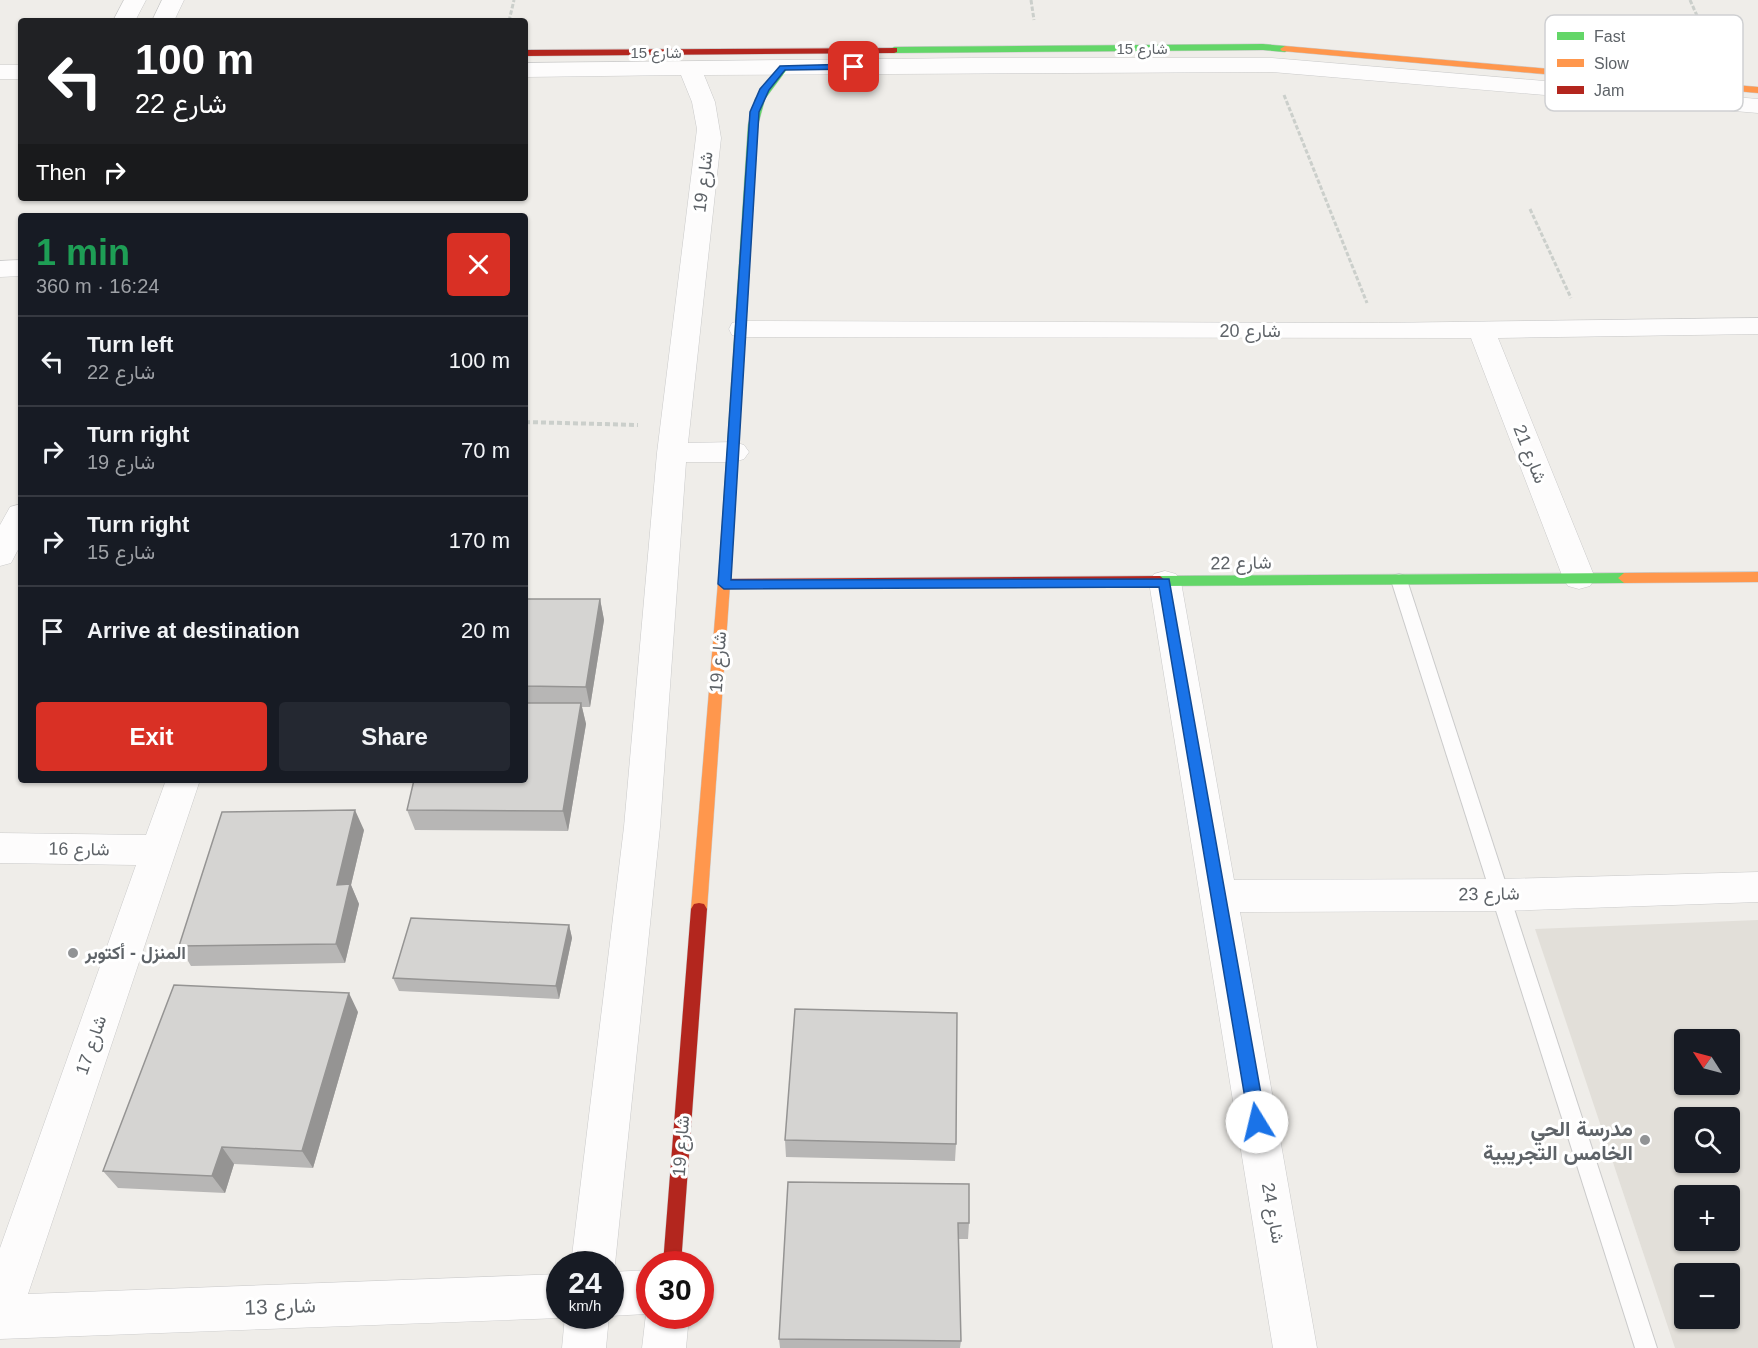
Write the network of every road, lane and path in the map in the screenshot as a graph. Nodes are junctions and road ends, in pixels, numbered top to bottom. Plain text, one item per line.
1 (135, 0) edge
2 (173, 0) edge
3 (514, 0) edge
4 (1690, 0) edge
5 (1697, 15) edge
6 (126, 18) edge
7 (164, 18) edge
8 (510, 18) edge
9 (528, 53) edge
10 (0, 55) edge
11 (18, 55) edge
12 (970, 58) junction
13 (1272, 65) junction
14 (783, 68) junction
15 (528, 70) edge
16 (690, 70) junction
17 (0, 72) edge
18 (18, 72) edge
19 (1545, 73) edge
20 (1545, 88) edge
21 (1743, 89) edge
22 (1758, 90) edge
23 (1743, 105) edge
24 (1758, 106) edge
25 (1530, 209) dead end
26 (0, 268) edge
27 (18, 268) edge
28 (1758, 326) edge
29 (742, 329) junction
30 (1586, 329) junction
31 (1481, 330) junction
32 (1378, 331) junction
33 (528, 422) edge
34 (673, 440) junction
35 (734, 452) junction
36 (18, 520) edge
37 (0, 555) edge
38 (1758, 577) edge
39 (1579, 578) junction
40 (1399, 580) junction
41 (1165, 582) junction
42 (724, 584) junction
43 (182, 783) edge
44 (0, 848) edge
45 (159, 850) junction
46 (1758, 887) edge
47 (1502, 895) junction
48 (1220, 896) junction
49 (594, 1251) edge
50 (673, 1251) edge
51 (546, 1297) edge
52 (0, 1311) edge
53 (0, 1317) edge
54 (586, 1329) edge
55 (666, 1329) edge
56 (584, 1348) edge
57 (664, 1348) edge
58 (1295, 1348) edge
59 (1646, 1348) edge

1 - 6 street
2 - 7 street
3 - 8 path
4 - 5 path
9 - 12 street, شارع 15
10 - 11 street
12 - 13 street, شارع 15
12 - 14 street, شارع 15
12 - 19 street, شارع 15
13 - 20 street, شارع 15
13 - 32 path
14 - 16 street, شارع 15
14 - 29 street, شارع 19
15 - 16 street, شارع 15
16 - 34 street, شارع 19
17 - 18 street
21 - 22 street, شارع 15
23 - 24 street, شارع 15
25 - 30 path
26 - 27 street
28 - 30 street, شارع 20
29 - 32 street, شارع 20
29 - 35 street, شارع 19
30 - 31 street, شارع 20
31 - 32 street, شارع 20
31 - 39 street, شارع 21
33 - 34 path
34 - 35 street
34 - 49 street, شارع 19
35 - 42 street, شارع 19
36 - 37 street
38 - 39 street, شارع 22
39 - 40 street, شارع 22
40 - 41 street, شارع 22
40 - 47 lane
41 - 42 street, شارع 22
41 - 48 street, شارع 24
42 - 50 street, شارع 19
43 - 45 street, شارع 17
44 - 45 street, شارع 16
45 - 52 street, شارع 17
46 - 47 street, شارع 23
47 - 48 street, شارع 23
47 - 59 lane
48 - 58 street, شارع 24
51 - 53 street, شارع 13
54 - 56 street
55 - 57 street

